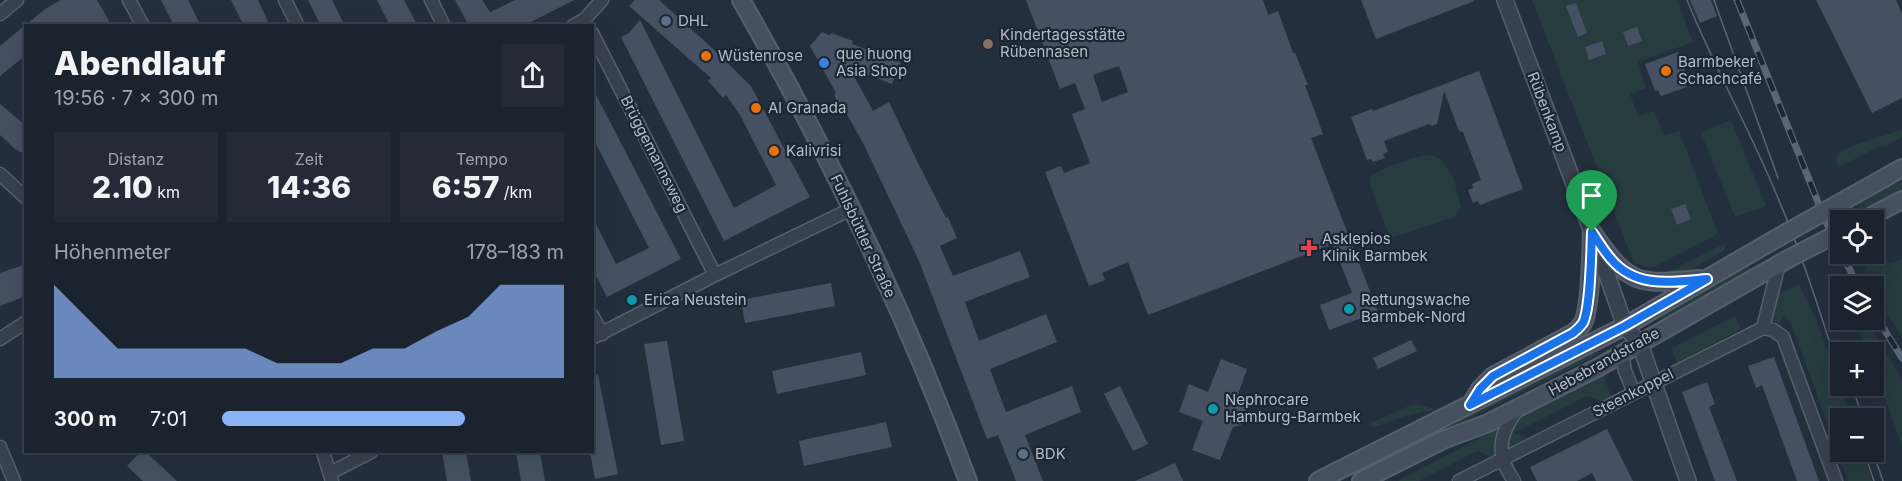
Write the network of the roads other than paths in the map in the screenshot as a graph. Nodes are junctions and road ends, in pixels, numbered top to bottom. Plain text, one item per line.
1 (17, 0) edge
2 (129, 0) edge
3 (285, 0) edge
4 (431, 0) edge
5 (602, 0) edge
6 (741, 0) edge
7 (1505, 0) edge
8 (0, 14) edge
9 (587, 22) edge
10 (141, 24) edge
11 (297, 24) edge
12 (443, 24) edge
13 (594, 37) edge
14 (1902, 168) edge
15 (0, 174) edge
16 (24, 196) edge
17 (1902, 200) edge
18 (851, 208) junction
19 (1883, 210) edge
20 (1592, 232) junction
21 (1830, 237) edge
22 (1784, 261) junction
23 (715, 275) junction
24 (1707, 279) junction
25 (24, 323) edge
26 (1625, 326) junction
27 (1763, 328) junction
28 (597, 336) edge
29 (0, 339) edge
30 (1640, 344) junction
31 (1622, 355) junction
32 (1654, 383) junction
33 (1634, 393) junction
34 (1470, 405) junction
35 (1518, 408) junction
36 (0, 447) edge
37 (323, 453) edge
38 (369, 453) edge
39 (1503, 459) junction
40 (331, 477) edge
41 (14, 481) edge
42 (968, 481) edge
43 (1318, 481) edge
44 (1361, 481) edge
45 (1459, 481) edge
46 (1514, 481) edge
47 (1688, 481) edge
48 (1836, 481) edge

1 - 8 street
2 - 10 street
3 - 11 street
4 - 12 street
5 - 9 street
6 - 18 main road, Fuhlsbüttler Straße
7 - 20 street, Rübenkamp
13 - 23 street, Brüggemannsweg
14 - 24 main road, Hebebrandstraße, bridge
15 - 16 street
17 - 19 main road
18 - 23 street
18 - 42 main road, Fuhlsbüttler Straße
20 - 24 main road
20 - 26 street, Rübenkamp
20 - 34 main road
21 - 22 main road, Hebebrandstraße, bridge
22 - 27 street
22 - 30 main road, Hebebrandstraße
23 - 28 street
24 - 26 main road, Hebebrandstraße
25 - 29 street
26 - 30 street, Rübenkamp
26 - 31 street, Rübenkamp
26 - 34 main road, Hebebrandstraße
27 - 32 street, Steenkoppel
27 - 48 street
30 - 31 main road, Hebebrandstraße
30 - 32 street, Rübenkamp
31 - 33 street, Rübenkamp
31 - 35 main road, Hebebrandstraße
32 - 33 street, Steenkoppel
32 - 47 street, Rübenkamp
33 - 39 street, Steenkoppel
34 - 43 main road, Hebebrandstraße
35 - 39 street
35 - 44 main road, Hebebrandstraße
36 - 41 street
37 - 40 street
38 - 40 street
39 - 45 street, Steenkoppel
39 - 46 street

